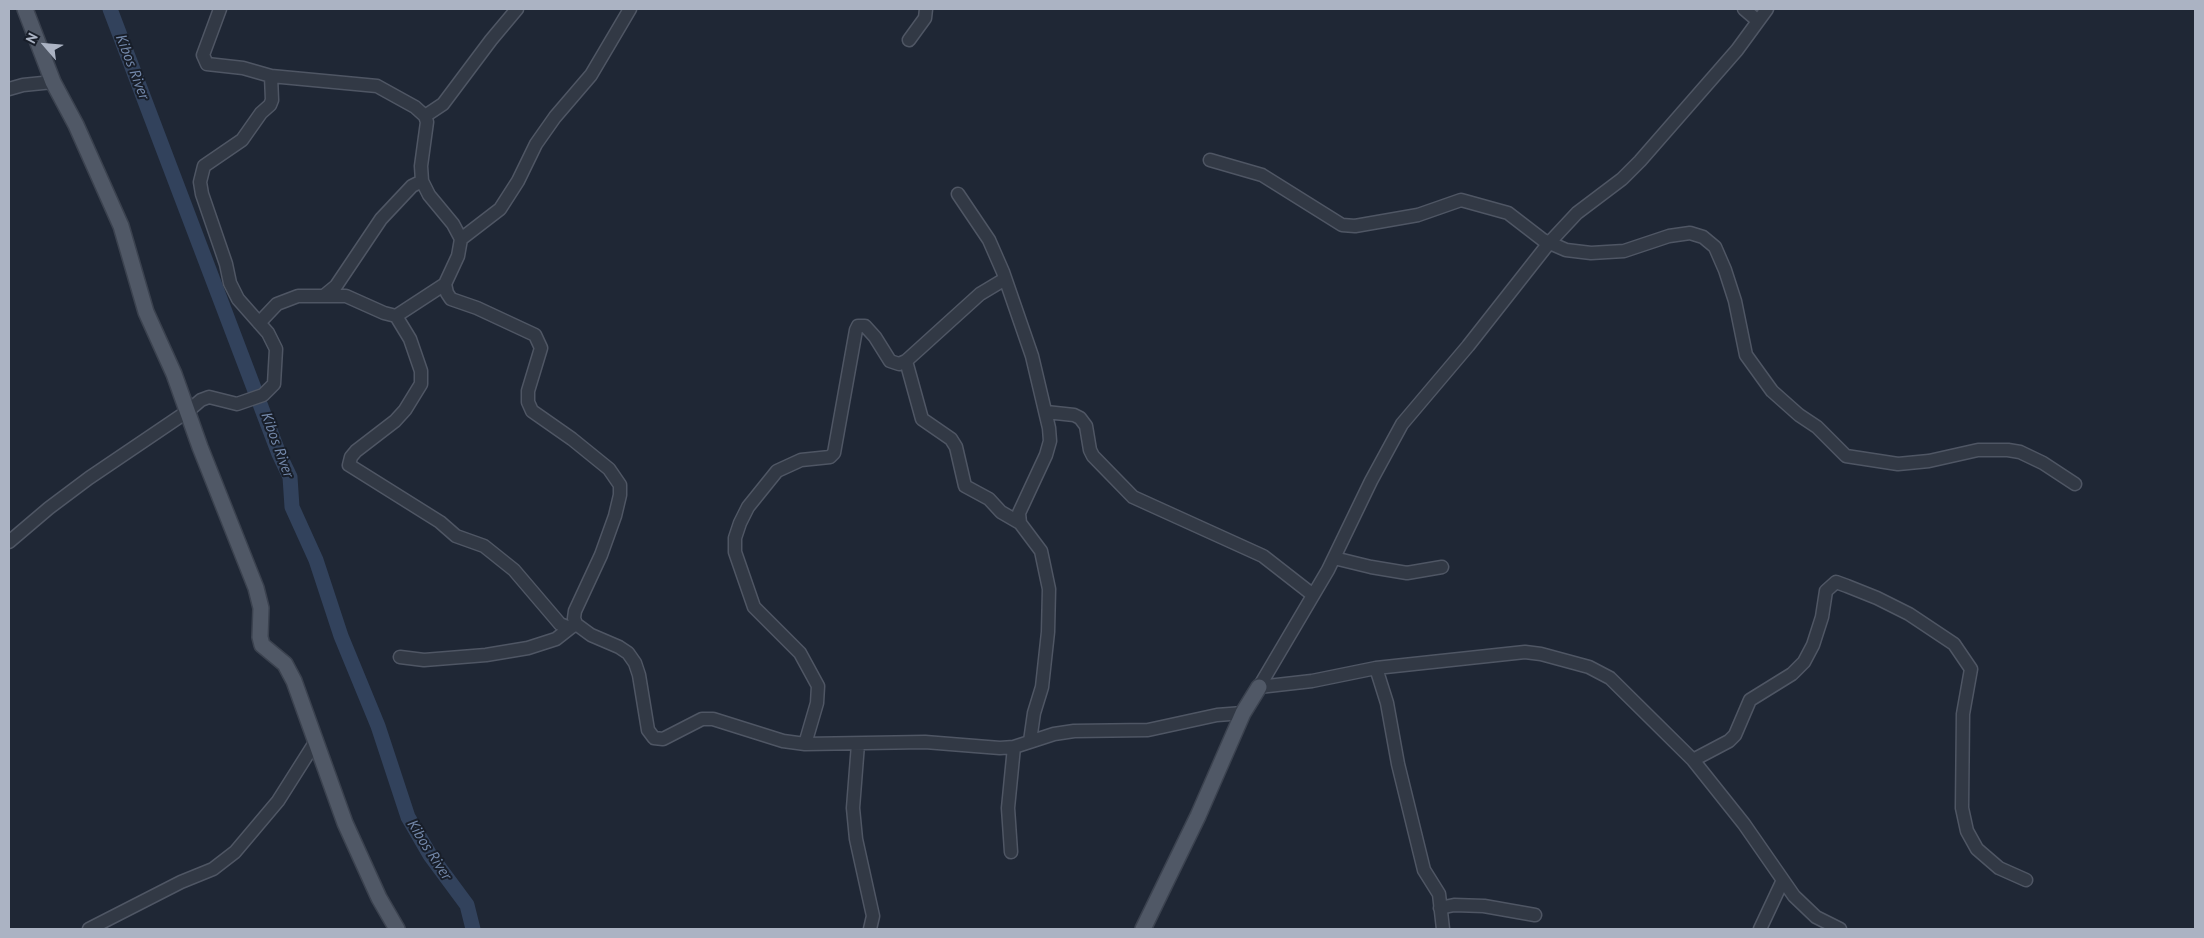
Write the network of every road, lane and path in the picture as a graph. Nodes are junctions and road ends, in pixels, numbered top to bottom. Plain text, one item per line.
1 (24, 9) edge
2 (220, 9) edge
3 (517, 9) edge
4 (630, 9) edge
5 (926, 9) edge
6 (1744, 9) edge
7 (1767, 9) edge
8 (1758, 21) junction
9 (909, 40) dead end
10 (271, 76) junction
11 (54, 82) junction
12 (9, 89) edge
13 (426, 116) junction
14 (1210, 160) dead end
15 (422, 181) junction
16 (958, 194) dead end
17 (461, 239) junction
18 (1549, 243) junction
19 (1005, 279) junction
20 (445, 284) junction
21 (325, 295) junction
22 (396, 316) junction
23 (259, 323) junction
24 (906, 361) junction
25 (188, 411) junction
26 (1046, 412) junction
27 (2075, 484) dead end
28 (1020, 523) junction
29 (11, 536) edge
30 (1334, 558) junction
31 (1442, 568) dead end
32 (1313, 595) junction
33 (573, 626) junction
34 (400, 657) dead end
35 (1376, 668) junction
36 (1259, 687) junction
37 (1243, 713) junction
38 (316, 741) junction
39 (1030, 742) junction
40 (805, 744) junction
41 (858, 744) junction
42 (1014, 747) junction
43 (1693, 760) junction
44 (1011, 852) dead end
45 (1782, 880) junction
46 (2026, 880) dead end
47 (1440, 908) junction
48 (1536, 915) dead end
49 (89, 929) edge
50 (396, 929) edge
51 (870, 929) edge
52 (1143, 929) edge
53 (1443, 929) edge
54 (1760, 929) edge
55 (1840, 929) edge

1 - 11 main road
2 - 10 street
3 - 13 street
4 - 17 street
5 - 9 street
6 - 8 street
7 - 8 street
8 - 18 street
10 - 13 street
10 - 23 street
11 - 12 street
11 - 25 main road
13 - 15 street
14 - 18 street
15 - 17 street
15 - 21 street
16 - 19 street
17 - 20 street
18 - 27 street
18 - 30 street
19 - 24 street
19 - 26 street
20 - 22 street
20 - 33 street
21 - 22 street
21 - 23 street
22 - 33 street
23 - 25 street
24 - 28 street
24 - 40 street
25 - 29 street
25 - 38 main road
26 - 28 street
26 - 32 street
28 - 39 street
30 - 31 street
30 - 32 street
32 - 36 street
33 - 34 street
33 - 40 street
35 - 36 street
35 - 43 street
35 - 47 street
36 - 37 main road
37 - 39 street
37 - 52 main road
38 - 49 street
38 - 50 main road
39 - 42 street
40 - 41 street
41 - 42 street
41 - 51 street
42 - 44 street
43 - 45 street
43 - 46 street
45 - 54 street
45 - 55 street
47 - 48 street
47 - 53 street

